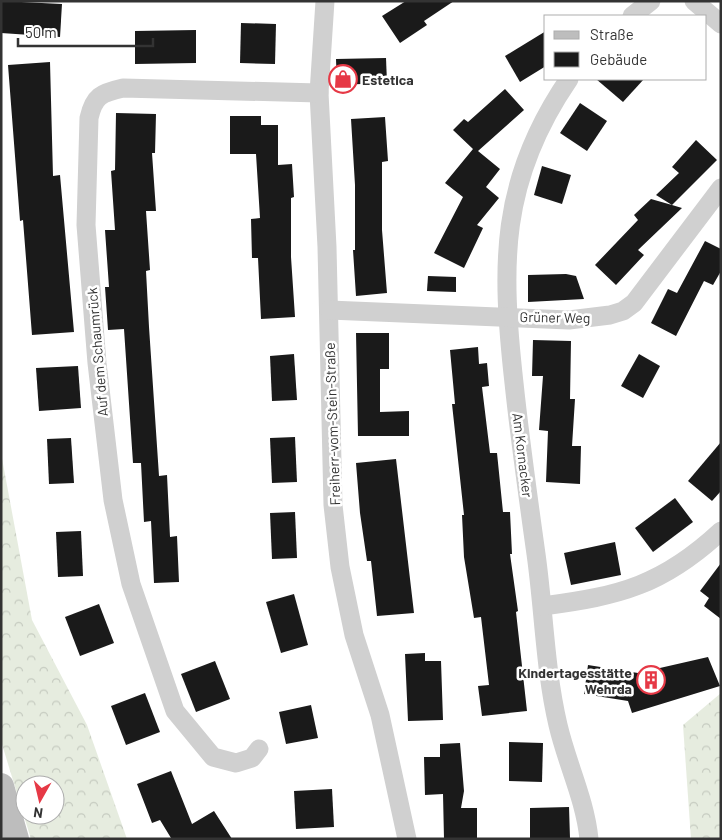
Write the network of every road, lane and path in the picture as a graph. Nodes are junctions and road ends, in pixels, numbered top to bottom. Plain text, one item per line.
1 (325, 1) edge
2 (652, 1) edge
3 (694, 1) edge
4 (633, 15) edge
5 (721, 24) edge
6 (568, 80) edge
7 (318, 93) junction
8 (721, 188) edge
9 (329, 310) junction
10 (507, 317) junction
11 (721, 531) edge
12 (544, 606) junction
13 (259, 749) dead end
14 (1, 786) edge
15 (16, 839) edge
16 (407, 839) edge
17 (590, 839) edge

1 - 7 street, Freiherr-vom-Stein-Straße
2 - 4 street
3 - 5 street
6 - 10 street, Am Kornacker
7 - 9 street, Freiherr-vom-Stein-Straße
7 - 13 street, Auf dem Schaumrück
8 - 10 street, Grüner Weg
9 - 10 street, Grüner Weg
9 - 16 street, Freiherr-vom-Stein-Straße
10 - 12 street, Am Kornacker
11 - 12 street
12 - 17 street, Am Kornacker
14 - 15 main road

